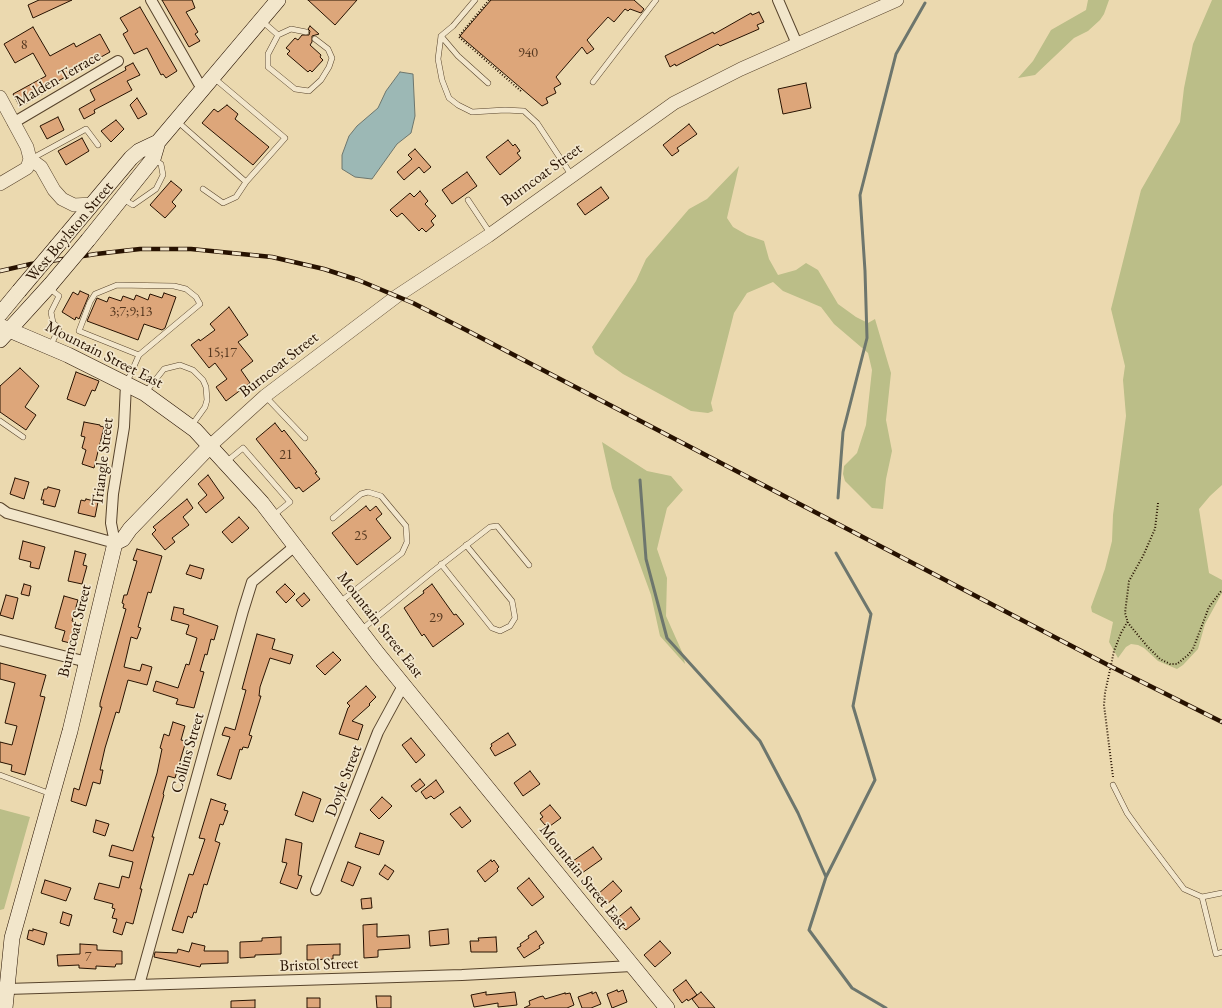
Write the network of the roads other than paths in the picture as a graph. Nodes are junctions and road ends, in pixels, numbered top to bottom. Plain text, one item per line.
1 (151, 0) edge
2 (278, 0) edge
3 (475, 0) edge
4 (656, 0) edge
5 (778, 0) edge
6 (897, 0) edge
7 (261, 20) junction
8 (306, 32) dead end
9 (278, 34) junction
10 (441, 36) junction
11 (315, 39) dead end
12 (797, 44) junction
13 (118, 61) dead end
14 (213, 77) junction
15 (593, 82) dead end
16 (488, 83) dead end
17 (202, 89) junction
18 (0, 97) edge
19 (176, 120) junction
20 (13, 123) junction
21 (158, 142) junction
22 (98, 145) dead end
23 (30, 159) junction
24 (153, 159) junction
25 (572, 176) junction
26 (246, 182) junction
27 (0, 184) edge
28 (204, 189) dead end
29 (122, 198) junction
30 (468, 200) dead end
31 (92, 204) junction
32 (490, 234) junction
33 (50, 286) junction
34 (0, 314) edge
35 (4, 332) edge
36 (50, 347) junction
37 (139, 355) junction
38 (126, 384) junction
39 (144, 393) junction
40 (265, 396) junction
41 (0, 421) edge
42 (191, 426) junction
43 (23, 437) dead end
44 (305, 438) dead end
45 (210, 446) junction
46 (225, 463) junction
47 (0, 508) edge
48 (272, 517) junction
49 (334, 518) dead end
50 (115, 543) junction
51 (466, 545) junction
52 (295, 546) junction
53 (441, 564) junction
54 (529, 565) dead end
55 (339, 603) junction
56 (361, 631) junction
57 (0, 640) edge
58 (87, 662) junction
59 (404, 684) junction
60 (0, 775) edge
61 (1114, 785) road end
62 (52, 794) junction
63 (316, 890) dead end
64 (1222, 893) edge
65 (1202, 897) junction
66 (1222, 952) edge
67 (632, 966) junction
68 (139, 985) junction
69 (7, 989) junction
70 (5, 1008) edge
71 (667, 1008) edge

1 - 17 street
2 - 7 main road, West Boylston Street
3 - 10 lane
4 - 15 lane
5 - 12 street
6 - 12 street, Burncoat Street
7 - 9 lane
7 - 14 main road, West Boylston Street
8 - 9 lane
9 - 11 lane
10 - 16 lane
10 - 25 lane
12 - 25 street, Burncoat Street
13 - 20 street, Malden Terrace
14 - 17 main road, West Boylston Street
14 - 26 lane
17 - 19 main road, West Boylston Street
18 - 20 street
19 - 21 main road, West Boylston Street
19 - 26 lane
20 - 23 street
21 - 24 main road, West Boylston Street
21 - 31 main road, West Boylston Street
22 - 23 lane
23 - 27 street
23 - 31 street
24 - 29 main road, West Boylston Street
24 - 29 lane
25 - 32 street, Burncoat Street
26 - 28 lane
29 - 33 main road, West Boylston Street, bridge
30 - 32 lane
31 - 34 main road, West Boylston Street, bridge
32 - 40 street, Burncoat Street
33 - 35 main road, West Boylston Street
33 - 36 lane
35 - 36 main road, Mountain Street East
36 - 38 main road, Mountain Street East
37 - 37 lane
37 - 38 lane
38 - 39 main road, Mountain Street East
38 - 50 street, Triangle Street
39 - 42 main road, Mountain Street East
39 - 42 lane
40 - 44 lane
40 - 45 street, Burncoat Street
41 - 43 lane
42 - 45 main road, Mountain Street East
45 - 46 main road, Mountain Street East
45 - 50 main road, Burncoat Street
46 - 48 main road, Mountain Street East
46 - 48 lane
47 - 50 street
48 - 52 main road, Mountain Street East
49 - 55 lane
50 - 58 main road, Burncoat Street
51 - 53 lane
51 - 53 lane
51 - 54 lane
52 - 55 main road, Mountain Street East
52 - 68 street, Collins Street
53 - 56 lane
55 - 56 main road, Mountain Street East
56 - 59 main road, Mountain Street East
57 - 58 street
58 - 62 main road, Burncoat Street
59 - 63 street, Doyle Street
59 - 67 main road, Mountain Street East
60 - 62 lane
61 - 65 lane
62 - 69 main road, Burncoat Street
64 - 65 lane
65 - 66 lane
67 - 68 street, Bristol Street
67 - 71 main road, Mountain Street East
68 - 69 street, Bristol Street
69 - 70 main road, Burncoat Street

